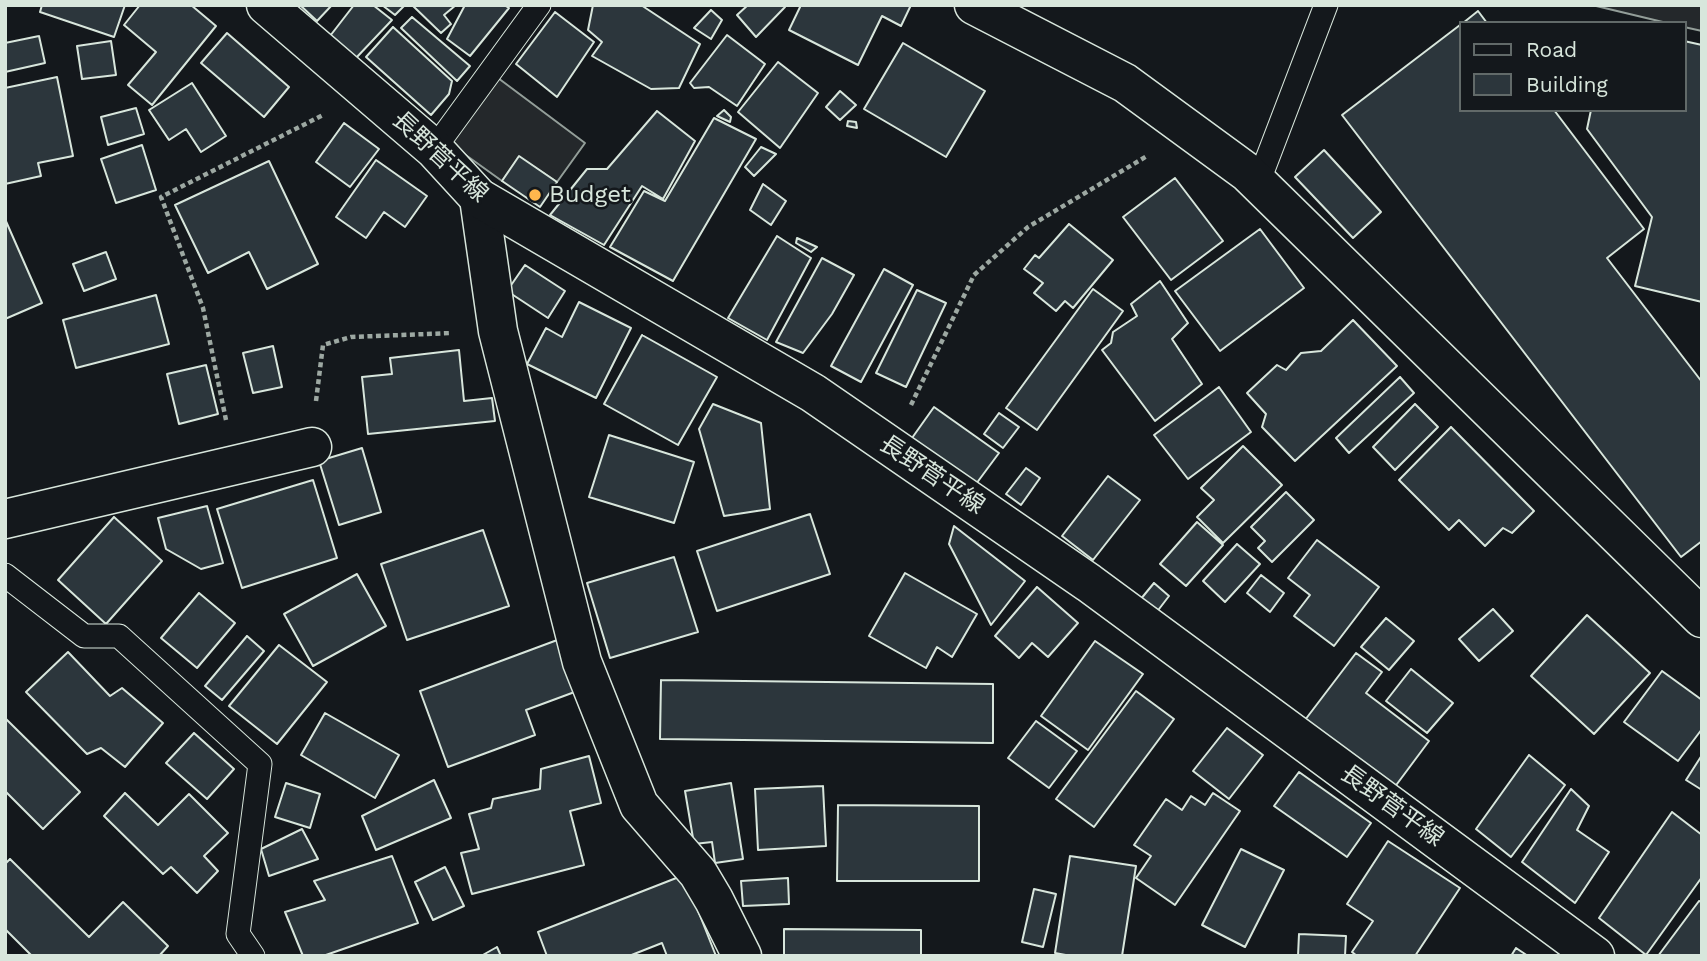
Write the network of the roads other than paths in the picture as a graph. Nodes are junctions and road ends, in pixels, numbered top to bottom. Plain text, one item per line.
1 (266, 5) edge
2 (540, 5) edge
3 (974, 5) edge
4 (1326, 5) edge
5 (434, 149) junction
6 (1258, 183) junction
7 (479, 198) junction
8 (312, 447) road end
9 (5, 519) edge
10 (5, 575) edge
11 (1702, 618) edge
12 (253, 956) edge
13 (742, 956) edge
14 (1595, 956) edge

1 - 5 street, 長野菅平線
2 - 5 lane
3 - 6 street
4 - 6 lane
5 - 7 street, 長野菅平線
6 - 11 street
7 - 13 street
7 - 14 street, 長野菅平線
8 - 9 street
10 - 12 lane

